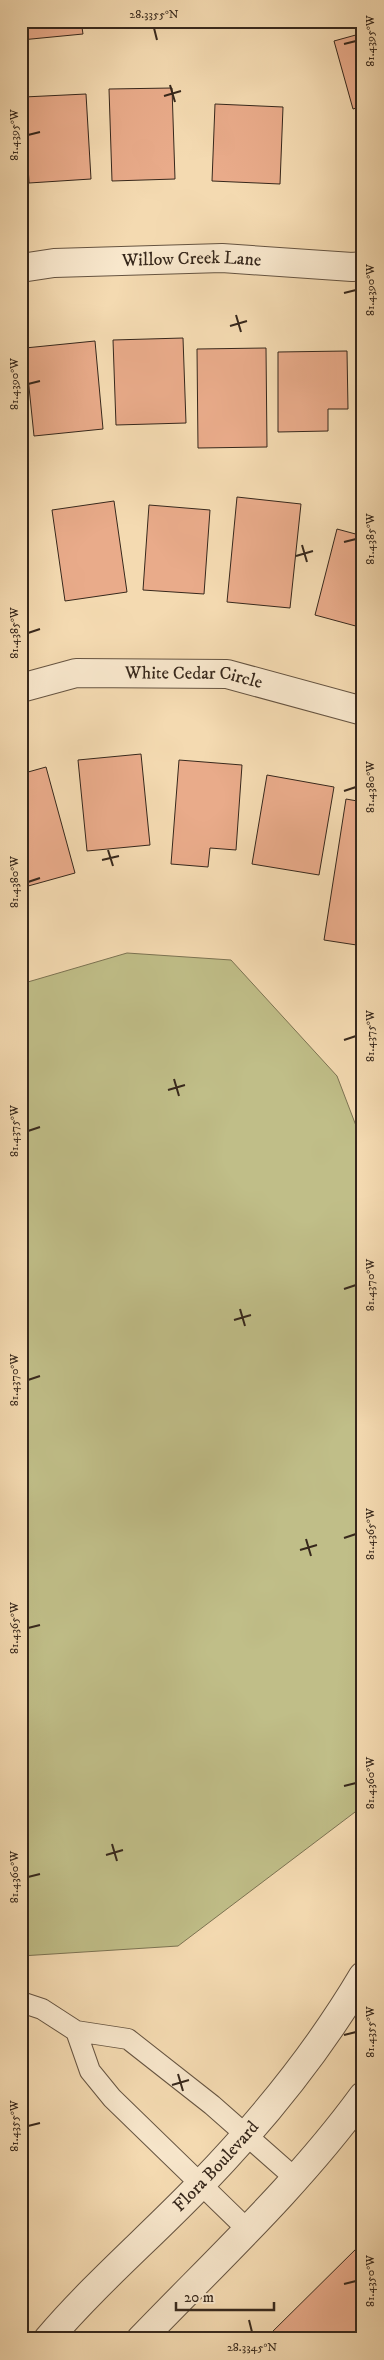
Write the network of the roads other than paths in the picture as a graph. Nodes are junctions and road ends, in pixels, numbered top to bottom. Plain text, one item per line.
1 (363, 266) edge
2 (21, 268) edge
3 (21, 688) edge
4 (363, 711) edge
5 (363, 1976) edge
6 (21, 2002) edge
7 (76, 2031) junction
8 (363, 2096) edge
9 (247, 2134) junction
10 (296, 2179) junction
11 (201, 2184) junction
12 (248, 2231) junction
13 (48, 2339) edge
14 (141, 2339) edge

1 - 2 street, Willow Creek Lane
3 - 4 street, White Cedar Circle
5 - 9 street, Flora Boulevard
6 - 7 lane
7 - 9 lane
7 - 11 lane
8 - 10 street
9 - 10 lane
9 - 11 street, Flora Boulevard
10 - 12 street
11 - 12 lane
11 - 13 street, Flora Boulevard
12 - 14 street

